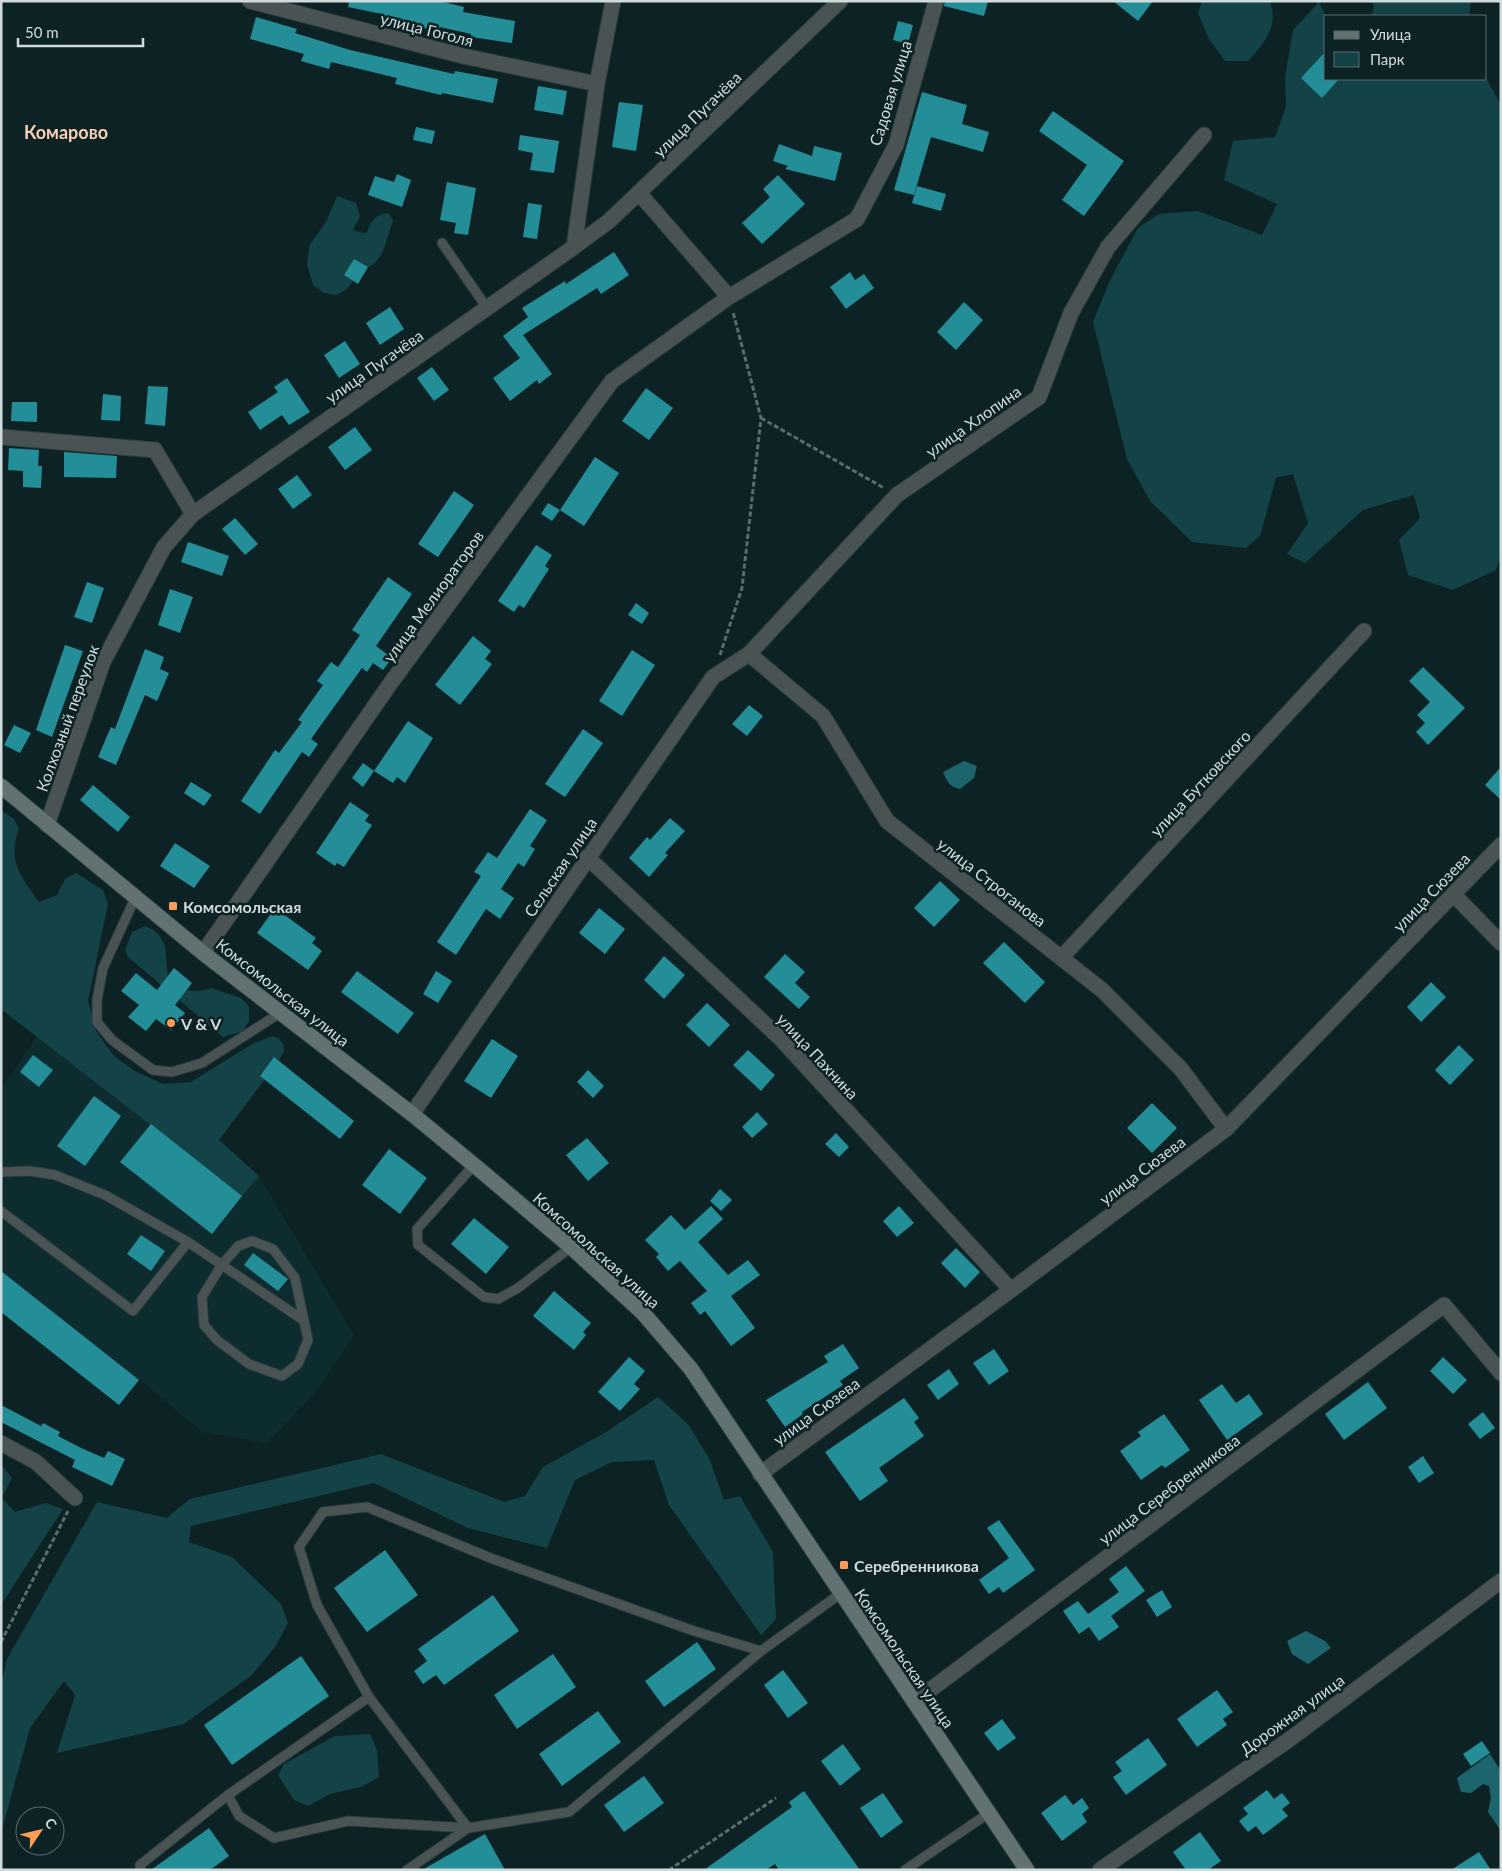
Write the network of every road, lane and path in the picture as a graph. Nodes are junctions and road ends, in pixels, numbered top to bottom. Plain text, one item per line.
1 (250, 1) edge
2 (613, 1) edge
3 (840, 1) edge
4 (936, 1) edge
5 (597, 84) junction
6 (1204, 136) dead end
7 (639, 193) junction
8 (442, 243) dead end
9 (574, 247) junction
10 (729, 297) junction
11 (487, 308) junction
12 (761, 418) junction
13 (1, 437) edge
14 (897, 495) junction
15 (193, 514) junction
16 (1364, 631) dead end
17 (749, 654) junction
18 (713, 677) junction
19 (1, 786) edge
20 (47, 825) junction
21 (1501, 845) edge
22 (587, 857) junction
23 (1454, 895) junction
24 (136, 896) junction
25 (1501, 943) edge
26 (203, 953) junction
27 (1061, 958) junction
28 (280, 1013) junction
29 (412, 1114) junction
30 (1226, 1129) junction
31 (474, 1165) junction
32 (1, 1172) edge
33 (1, 1211) edge
34 (188, 1242) junction
35 (571, 1247) junction
36 (220, 1266) junction
37 (1011, 1290) junction
38 (303, 1320) junction
39 (1501, 1372) edge
40 (1, 1443) edge
41 (760, 1474) junction
42 (74, 1498) joint
43 (1501, 1581) edge
44 (840, 1594) junction
45 (1, 1642) edge
46 (761, 1651) junction
47 (369, 1698) junction
48 (914, 1702) junction
49 (228, 1796) junction
50 (776, 1798) dead end
51 (989, 1814) junction
52 (468, 1828) junction
53 (141, 1870) edge
54 (407, 1870) edge
55 (669, 1870) edge
56 (905, 1870) edge
57 (1028, 1870) edge
58 (1100, 1870) edge

1 - 5 street, улица Гоголя
2 - 5 street
3 - 7 street, улица Пугачёва
4 - 10 street, Садовая улица
5 - 9 street
6 - 14 street, улица Хлопина
7 - 9 street, улица Пугачёва
7 - 10 street
8 - 11 lane
9 - 11 street, улица Пугачёва
10 - 12 path
10 - 26 street, улица Мелиораторов
11 - 15 street, улица Пугачёва
12 - 14 path
12 - 18 path
13 - 15 street
14 - 17 street, улица Хлопина
15 - 20 street, Колхозный переулок
16 - 27 street, улица Бутковского
17 - 18 street, Сельская улица
17 - 27 street, улица Строганова
18 - 22 street, Сельская улица
19 - 20 main road, Комсомольская улица
20 - 24 main road, Комсомольская улица
21 - 23 street, улица Сюзева
22 - 29 street, Сельская улица
22 - 37 street, улица Пахнина
23 - 25 street
23 - 30 street, улица Сюзева
24 - 26 main road, Комсомольская улица
24 - 28 lane
26 - 28 main road, Комсомольская улица
27 - 30 street, улица Строганова
28 - 29 main road, Комсомольская улица
29 - 31 main road, Комсомольская улица
30 - 37 street, улица Сюзева
31 - 35 main road, Комсомольская улица
31 - 35 lane
32 - 34 lane
33 - 34 lane
34 - 36 lane
35 - 41 main road, Комсомольская улица
36 - 38 lane
36 - 38 lane
36 - 38 lane
37 - 41 street, улица Сюзева
39 - 48 street, улица Серебренникова
40 - 42 street
41 - 44 main road, Комсомольская улица
42 - 45 path
43 - 58 street, Дорожная улица
44 - 46 lane
44 - 48 main road, Комсомольская улица
46 - 47 lane
46 - 52 lane
47 - 49 lane
47 - 52 lane
48 - 51 main road, Комсомольская улица
49 - 52 lane
49 - 53 lane
50 - 55 path
51 - 56 lane
51 - 57 main road, Комсомольская улица
52 - 54 lane

